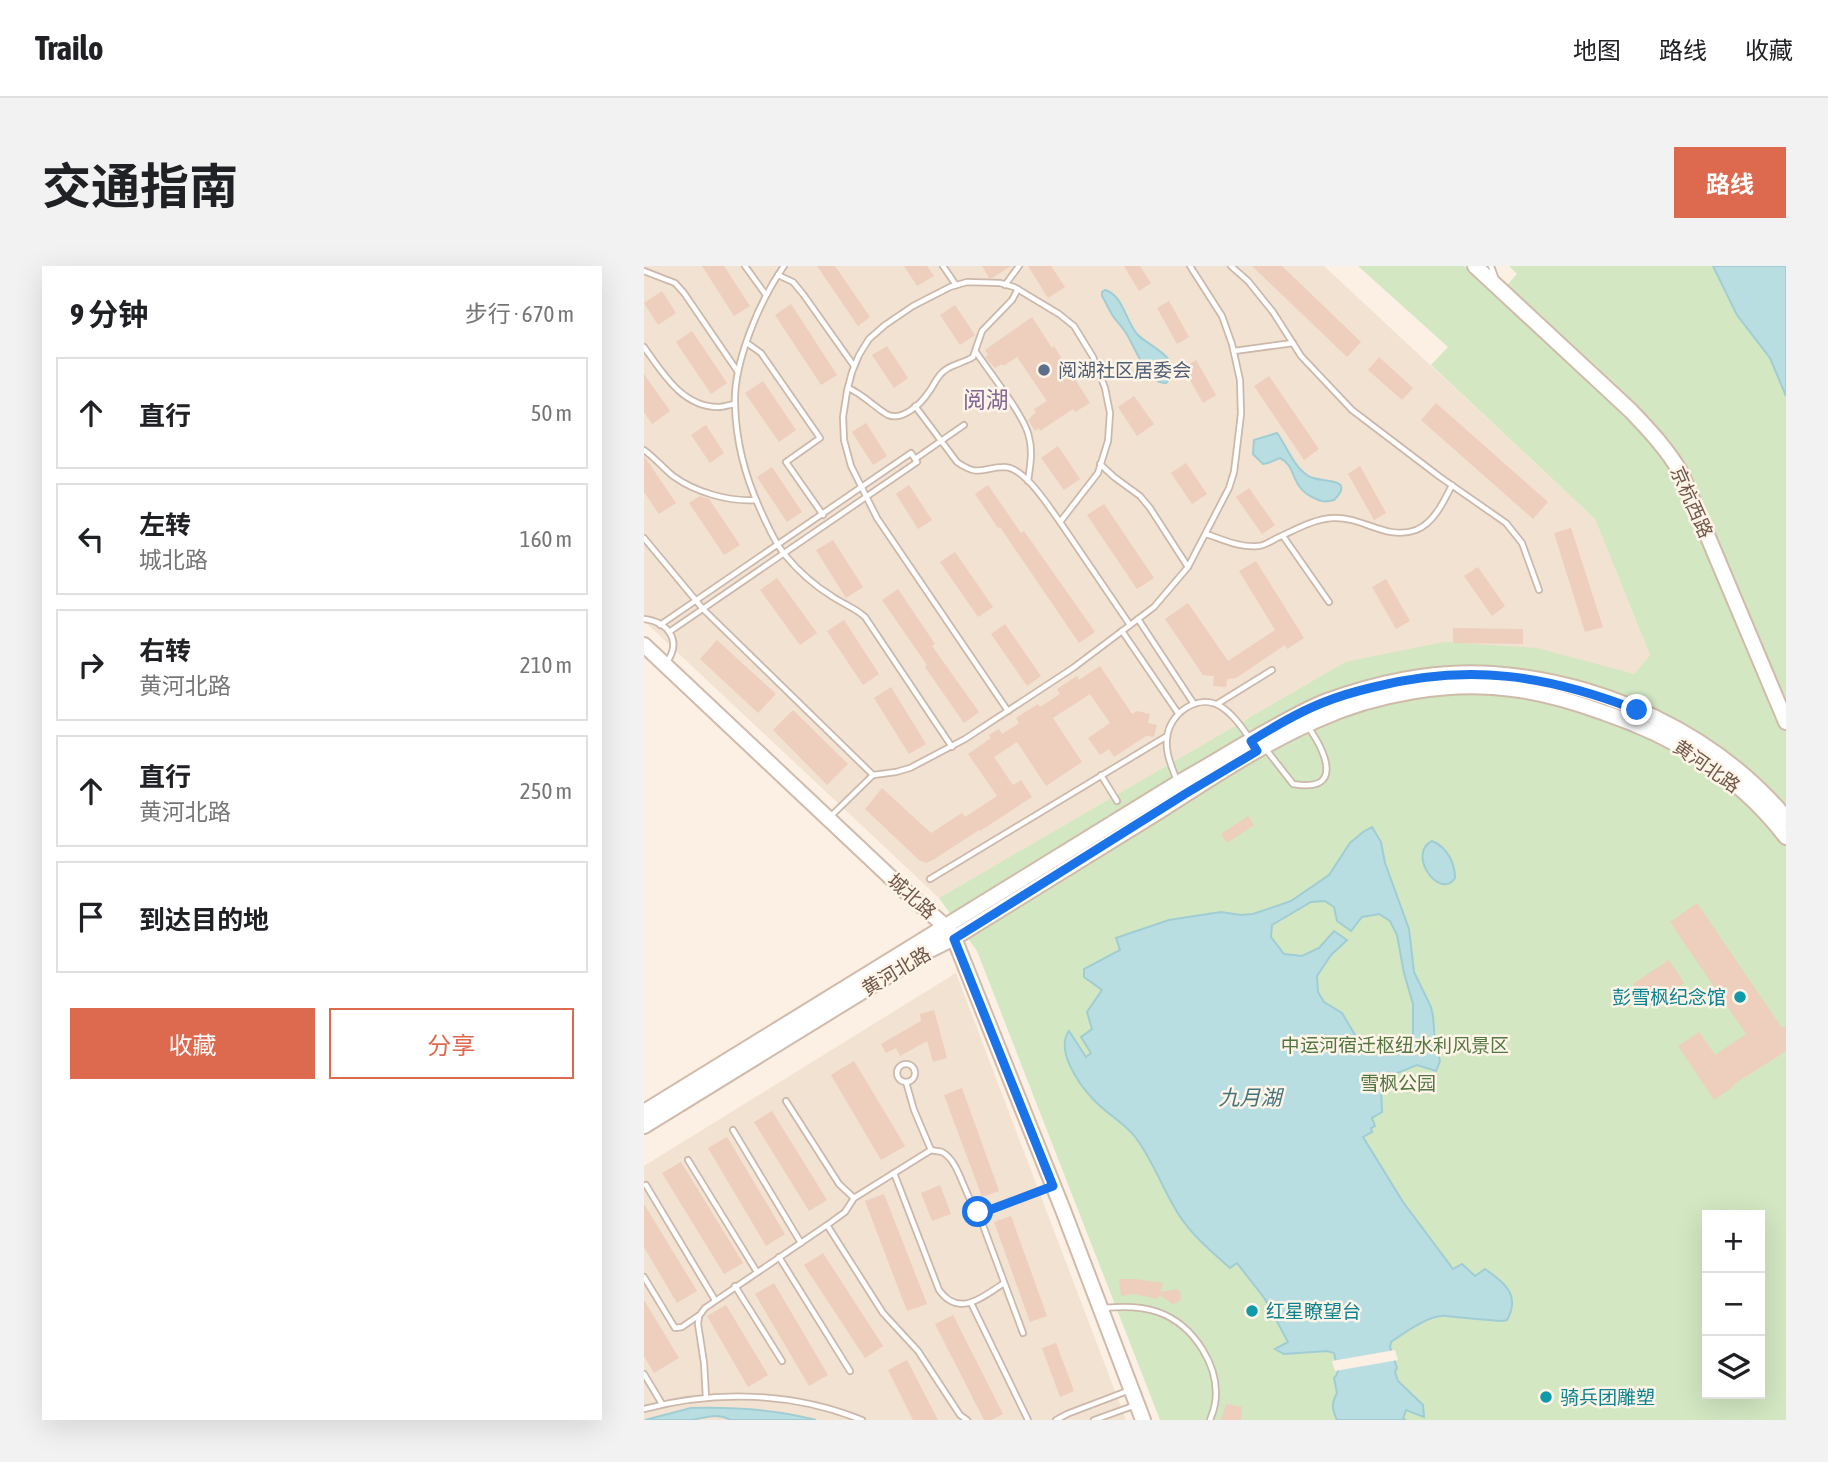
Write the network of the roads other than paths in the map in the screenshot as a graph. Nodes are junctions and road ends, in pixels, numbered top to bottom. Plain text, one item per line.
1 (745, 266) edge
2 (784, 266) edge
3 (943, 266) edge
4 (1019, 266) edge
5 (1191, 266) edge
6 (1231, 266) edge
7 (1475, 266) edge
8 (1492, 266) edge
9 (644, 271) edge
10 (778, 275) junction
11 (956, 285) junction
12 (1005, 285) junction
13 (1498, 287) junction
14 (1018, 289) junction
15 (766, 295) junction
16 (747, 343) junction
17 (1293, 343) junction
18 (644, 347) edge
19 (975, 351) junction
20 (1234, 351) junction
21 (854, 366) junction
22 (739, 372) junction
23 (848, 388) junction
24 (734, 404) junction
25 (915, 406) junction
26 (964, 425) dead end
27 (941, 441) junction
28 (644, 450) edge
29 (915, 459) junction
30 (1100, 464) junction
31 (1028, 481) junction
32 (1452, 485) junction
33 (862, 488) junction
34 (867, 496) junction
35 (756, 500) junction
36 (823, 515) junction
37 (1060, 522) junction
38 (1206, 534) junction
39 (1283, 536) junction
40 (644, 538) edge
41 (778, 545) junction
42 (783, 554) junction
43 (1188, 567) junction
44 (1539, 590) dead end
45 (696, 601) junction
46 (1329, 602) dead end
47 (703, 609) junction
48 (644, 619) edge
49 (1138, 619) junction
50 (660, 625) junction
51 (1130, 625) junction
52 (1122, 631) junction
53 (669, 632) junction
54 (644, 645) edge
55 (665, 665) junction
56 (1272, 670) dead end
57 (1194, 704) junction
58 (1217, 704) junction
59 (1009, 710) junction
60 (1178, 713) junction
61 (1786, 722) edge
62 (1307, 724) junction
63 (1167, 736) junction
64 (1257, 746) junction
65 (952, 747) junction
66 (873, 775) junction
67 (1101, 775) junction
68 (1182, 789) junction
69 (1118, 801) dead end
70 (828, 818) junction
71 (1786, 818) edge
72 (1786, 836) edge
73 (930, 879) dead end
74 (950, 933) junction
75 (906, 1082) junction
76 (786, 1101) dead end
77 (644, 1112) edge
78 (644, 1126) edge
79 (733, 1130) dead end
80 (931, 1150) junction
81 (688, 1160) dead end
82 (894, 1172) junction
83 (646, 1185) dead end
84 (1053, 1186) junction
85 (854, 1198) junction
86 (978, 1212) junction
87 (827, 1225) junction
88 (801, 1243) junction
89 (779, 1257) junction
90 (757, 1272) junction
91 (645, 1279) edge
92 (1004, 1283) junction
93 (735, 1286) junction
94 (715, 1300) junction
95 (971, 1303) junction
96 (1100, 1309) junction
97 (699, 1316) junction
98 (1023, 1332) dead end
99 (782, 1361) dead end
100 (850, 1371) dead end
101 (644, 1374) edge
102 (1131, 1389) junction
103 (706, 1397) junction
104 (662, 1404) junction
105 (1137, 1404) junction
106 (644, 1409) edge
107 (862, 1420) edge
108 (967, 1420) edge
109 (1028, 1420) edge
110 (1055, 1420) edge
111 (1094, 1420) edge
112 (1143, 1420) edge
113 (1210, 1420) edge

1 - 15 lane
2 - 10 lane
3 - 11 lane
4 - 12 lane
5 - 20 lane
6 - 17 lane
7 - 13 main road, 京杭西路
8 - 13 lane
9 - 22 lane
10 - 15 lane
10 - 21 lane
11 - 12 lane
11 - 21 lane
12 - 14 lane
13 - 61 main road, 京杭西路
14 - 19 lane
14 - 30 lane
15 - 16 lane
16 - 22 lane
16 - 36 lane
17 - 20 lane
17 - 32 lane
18 - 24 lane
19 - 25 lane
19 - 31 lane
20 - 38 lane
21 - 23 lane
22 - 24 lane
23 - 25 lane
23 - 33 lane
24 - 35 lane
25 - 27 lane
26 - 27 lane
27 - 29 lane
27 - 31 lane
28 - 35 lane
29 - 33 lane
29 - 34 lane
30 - 37 lane
30 - 43 lane
31 - 37 lane
32 - 39 lane
32 - 44 lane
33 - 34 lane
33 - 36 lane
34 - 42 lane
34 - 59 lane
35 - 41 lane
36 - 41 lane
37 - 51 lane
38 - 39 lane
38 - 43 lane
39 - 46 lane
40 - 45 lane
41 - 42 lane
41 - 45 lane
42 - 47 lane
42 - 65 lane
43 - 49 lane
45 - 47 lane
45 - 50 lane
47 - 53 lane
47 - 66 lane
48 - 50 lane
49 - 51 lane
49 - 57 lane
50 - 53 lane
51 - 52 lane
52 - 59 lane
52 - 60 lane
53 - 55 lane
54 - 55 main road, 城北路
55 - 70 main road, 城北路
56 - 58 lane
57 - 58 lane
57 - 60 lane
58 - 64 lane
59 - 65 lane
60 - 63 lane
62 - 64 main road, 黄河北路
62 - 64 lane
62 - 72 main road, 黄河北路
63 - 67 lane
63 - 68 lane
64 - 68 main road, 黄河北路
64 - 71 main road, 黄河北路
65 - 66 lane
66 - 70 lane
67 - 69 lane
67 - 73 lane
68 - 74 main road, 黄河北路
70 - 74 main road, 城北路
74 - 77 main road, 黄河北路
74 - 78 main road, 黄河北路
74 - 84 main road, 城北路
75 - 75 lane
75 - 80 lane
76 - 85 lane
79 - 88 lane
80 - 82 lane
80 - 86 lane
81 - 90 lane
82 - 85 lane
82 - 95 lane
83 - 94 lane
84 - 86 lane
84 - 96 main road, 城北路
85 - 87 lane
86 - 92 lane
87 - 88 lane
87 - 108 lane
88 - 89 lane
89 - 90 lane
89 - 100 lane
90 - 93 lane
91 - 97 lane
92 - 95 lane
92 - 98 lane
93 - 94 lane
93 - 99 lane
94 - 97 lane
95 - 109 lane
96 - 102 main road, 城北路
96 - 113 lane
97 - 103 lane
101 - 104 lane
102 - 105 main road, 城北路
102 - 110 lane
103 - 104 lane
103 - 107 lane
104 - 106 lane
105 - 111 lane
105 - 112 main road, 城北路

